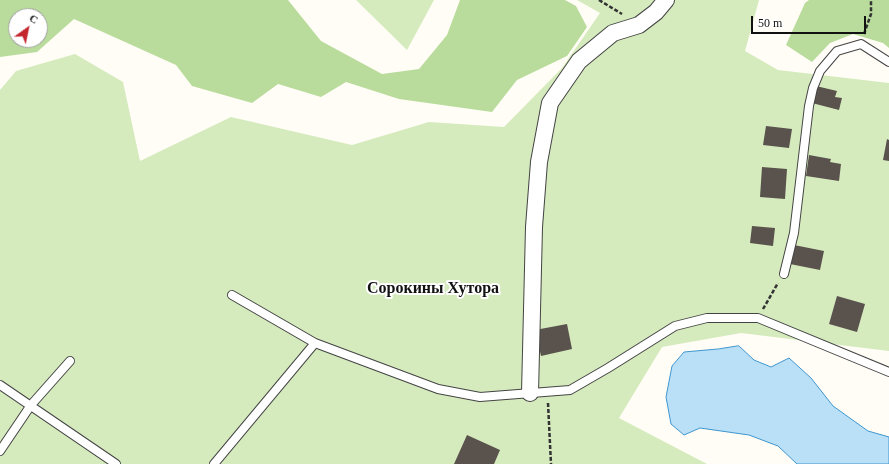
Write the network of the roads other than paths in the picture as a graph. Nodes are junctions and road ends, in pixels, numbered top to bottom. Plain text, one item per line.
1 (666, 0) edge
2 (889, 62) edge
3 (784, 274) road end
4 (232, 295) dead end
5 (315, 342) junction
6 (70, 361) dead end
7 (889, 372) edge
8 (0, 385) edge
9 (530, 393) junction
10 (31, 405) junction
11 (0, 451) edge
12 (116, 464) edge
13 (214, 464) edge

1 - 9 street
2 - 3 lane
4 - 5 lane
5 - 9 lane
5 - 13 lane
6 - 10 lane
7 - 9 lane
8 - 10 lane
10 - 11 lane
10 - 12 lane

